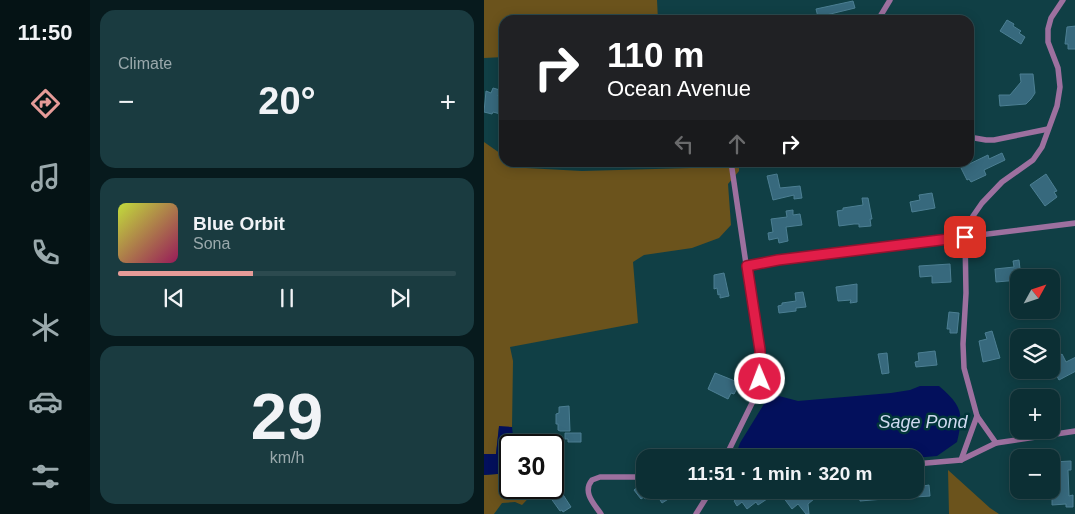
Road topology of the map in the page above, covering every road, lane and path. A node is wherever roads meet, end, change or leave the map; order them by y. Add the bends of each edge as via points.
1 (890, 0) edge
2 (1063, 0) edge
3 (881, 15) edge
4 (1048, 129) junction
5 (974, 138) edge
6 (732, 167) edge
7 (1075, 224) edge
8 (965, 237) junction
9 (747, 266) junction
10 (977, 416) junction
11 (1075, 431) edge
12 (996, 443) junction
13 (730, 449) edge
14 (961, 460) junction
15 (924, 463) edge
16 (636, 477) edge
17 (705, 499) edge
18 (601, 514) edge
19 (696, 514) edge

1 - 3 street
2 - 4 street via 1051,18 1047,34 1058,68 1060,87
4 - 5 street via 994,140
4 - 8 street via 1033,160 1002,182 982,202
6 - 9 street
7 - 8 street
8 - 9 street
8 - 10 street via 964,368
9 - 13 street via 760,350 760,379 754,400
10 - 12 street
10 - 14 street
11 - 12 street
12 - 14 street
14 - 15 street
16 - 18 street via 597,478 589,483 589,496
17 - 19 street

